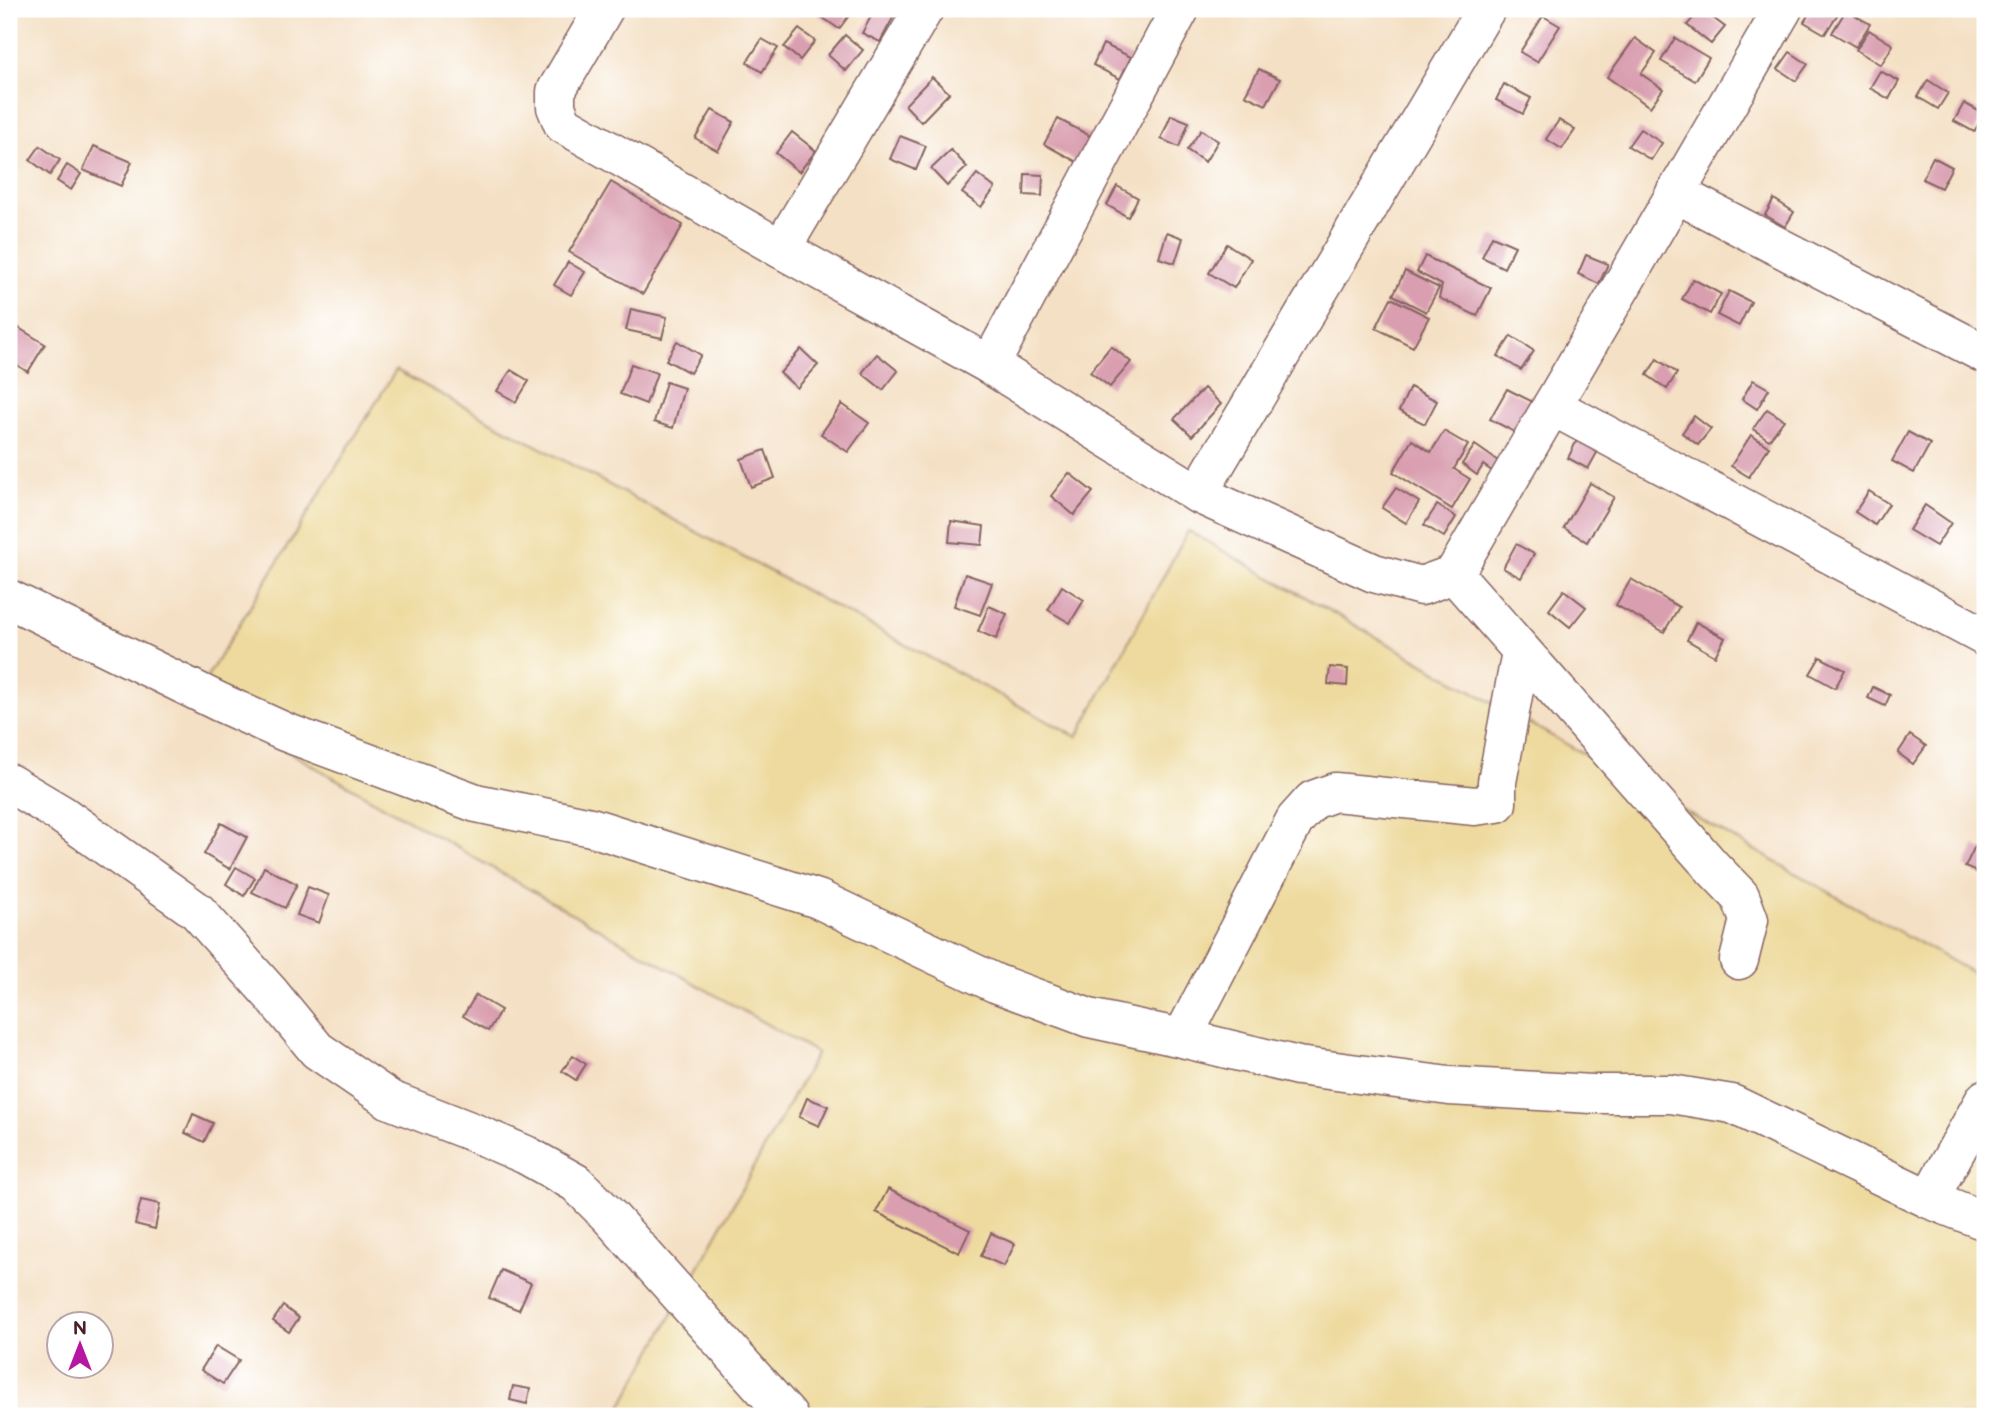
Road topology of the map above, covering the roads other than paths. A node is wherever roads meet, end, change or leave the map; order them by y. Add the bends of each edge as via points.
1 (604, 9) edge
2 (924, 9) edge
3 (1180, 9) edge
4 (1486, 9) edge
5 (1783, 9) edge
6 (1675, 193) junction
7 (780, 249) junction
8 (1985, 354) edge
9 (990, 365) junction
10 (1552, 406) junction
11 (1198, 494) junction
12 (1454, 574) junction
13 (10, 602) edge
14 (1985, 637) edge
15 (1521, 652) junction
16 (9, 783) edge
17 (1739, 960) dead end
18 (1182, 1038) junction
19 (1985, 1099) edge
20 (1929, 1199) junction
21 (1985, 1221) edge
22 (788, 1416) edge

1 - 7 street via 556,91 563,124
2 - 7 street
3 - 9 street
4 - 11 street
5 - 6 street
6 - 8 street
6 - 10 street
7 - 9 street
9 - 11 street
10 - 12 street
10 - 14 street
11 - 12 street via 1374,572 1421,586
12 - 15 street
13 - 18 street via 298,737 476,803 591,827 818,899 995,983 1089,1018
15 - 17 street via 1740,896 1749,920
15 - 18 street via 1497,803 1475,806 1335,792 1313,800 1295,820
16 - 22 street via 198,911 317,1050 390,1100 526,1155 576,1183
18 - 20 street via 1298,1066 1450,1087 1671,1094 1732,1104
19 - 20 street
20 - 21 street

